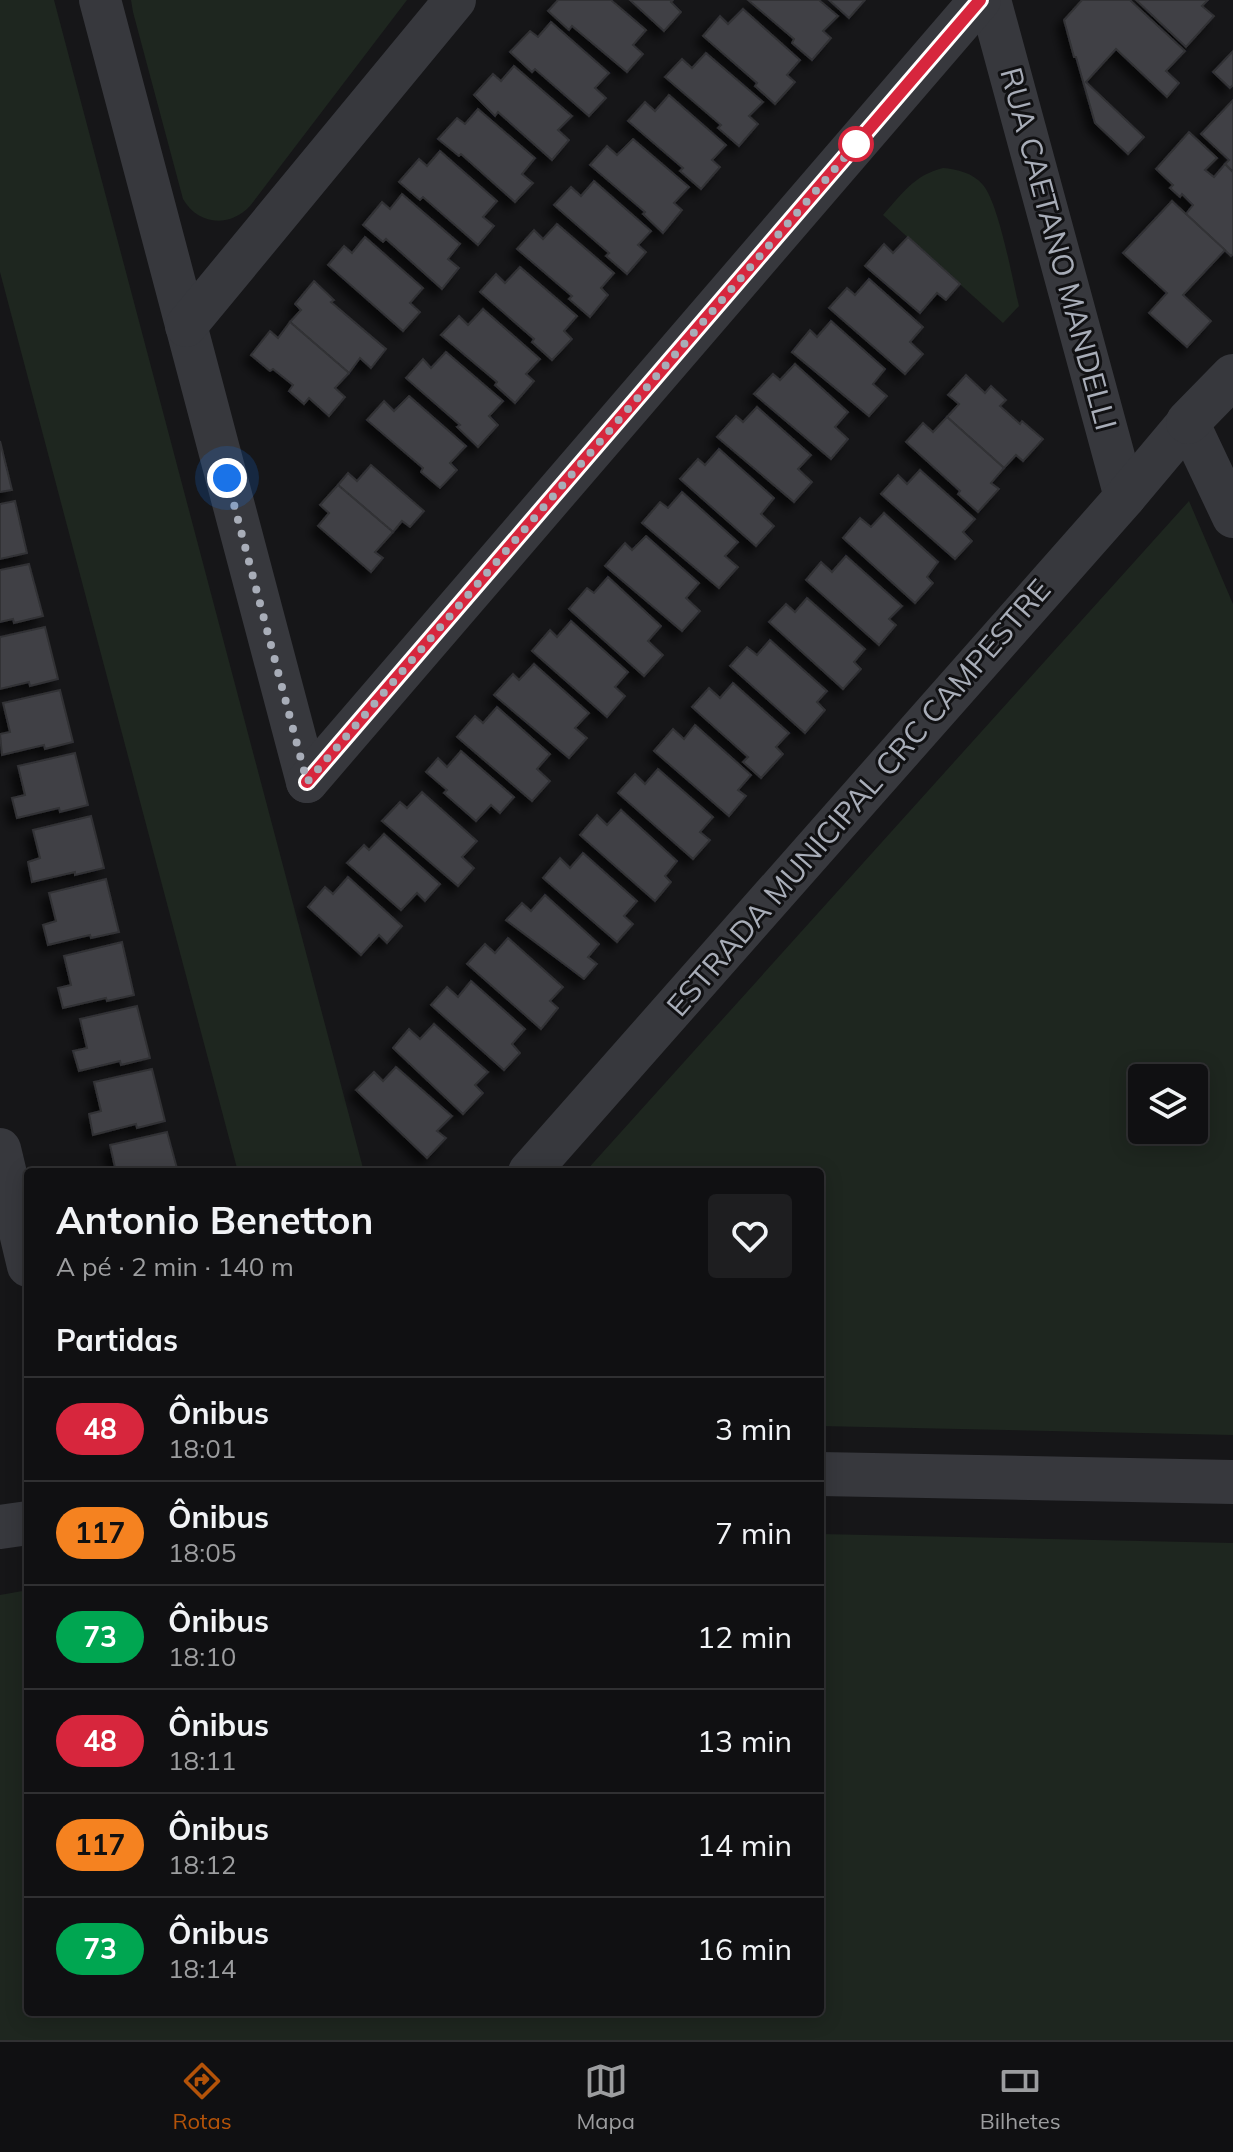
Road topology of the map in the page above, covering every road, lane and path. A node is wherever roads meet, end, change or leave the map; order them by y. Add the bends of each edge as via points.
1 (100, 0) edge
2 (455, 0) edge
3 (980, 0) edge
4 (990, 0) edge
5 (186, 326) junction
6 (1233, 376) edge
7 (1188, 422) junction
8 (1125, 497) junction
9 (1233, 517) edge
10 (0, 1149) edge
11 (533, 1168) edge
12 (24, 1249) edge
13 (824, 1474) edge
14 (1233, 1482) edge
15 (24, 1524) edge
16 (0, 1527) edge

1 - 5 street
2 - 5 street
3 - 5 street via 307,782
4 - 8 street, RUA CAETANO MANDELLI
6 - 7 street
7 - 8 street, ESTRADA MUNICIPAL CRC CAMPESTRE
7 - 9 street
8 - 11 street, ESTRADA MUNICIPAL CRC CAMPESTRE
10 - 12 street
13 - 14 street
15 - 16 street

